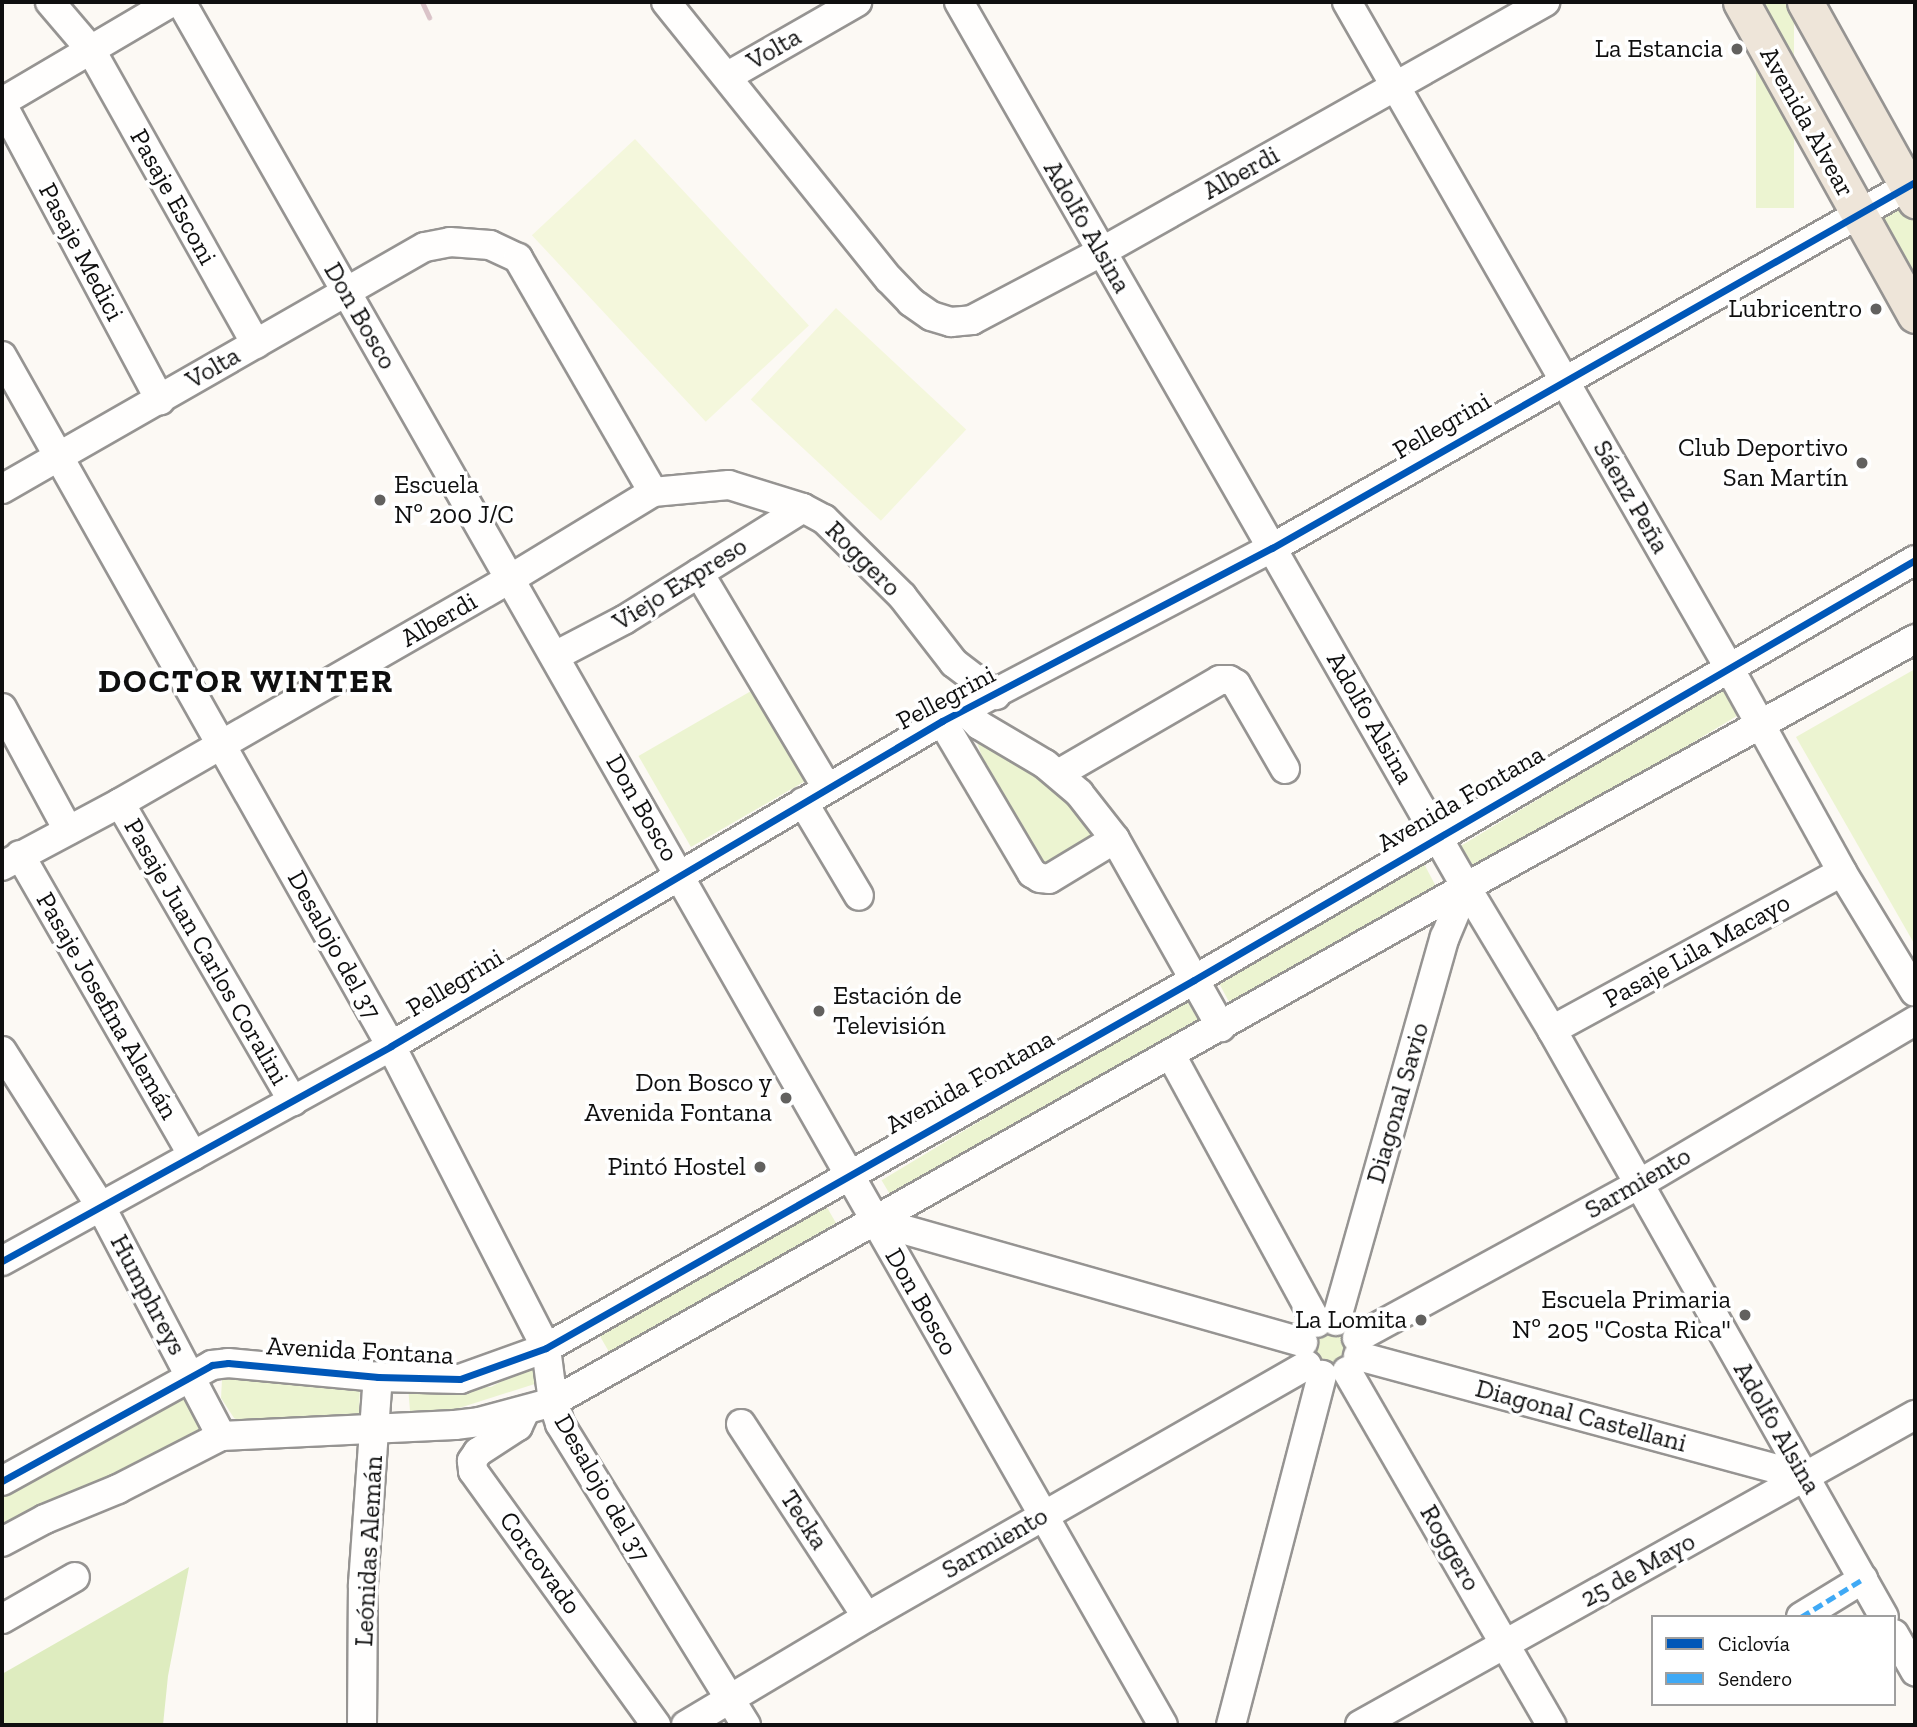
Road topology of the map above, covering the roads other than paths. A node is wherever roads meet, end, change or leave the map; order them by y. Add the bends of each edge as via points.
1 (50, 2) edge
2 (172, 2) edge
3 (181, 2) edge
4 (666, 2) edge
5 (857, 2) edge
6 (959, 2) edge
7 (1347, 2) edge
8 (1545, 2) edge
9 (1741, 2) edge
10 (1805, 2) edge
11 (91, 50) junction
12 (728, 75) junction
13 (1395, 87) junction
14 (2, 103) edge
15 (1913, 189) edge
16 (1858, 214) junction
17 (1101, 252) junction
18 (346, 291) junction
19 (1915, 315) edge
20 (256, 344) junction
21 (2, 356) edge
22 (1563, 381) junction
23 (160, 400) junction
24 (59, 458) junction
25 (2, 489) edge
26 (653, 492) junction
27 (803, 508) junction
28 (1272, 548) junction
29 (1915, 559) edge
30 (699, 573) junction
31 (510, 579) junction
32 (1915, 639) edge
33 (555, 656) junction
34 (1728, 666) junction
35 (996, 695) junction
36 (2, 708) edge
37 (953, 716) junction
38 (1760, 724) junction
39 (222, 744) junction
40 (1285, 769) dead end
41 (1058, 774) junction
42 (815, 795) junction
43 (120, 803) junction
44 (68, 830) junction
45 (1438, 836) junction
46 (1115, 839) junction
47 (11, 860) edge
48 (1842, 872) junction
49 (679, 874) junction
50 (1466, 887) junction
51 (859, 896) dead end
52 (1194, 980) junction
53 (1915, 992) edge
54 (1915, 1021) edge
55 (1221, 1027) junction
56 (1552, 1030) junction
57 (391, 1046) junction
58 (2, 1051) edge
59 (1171, 1055) junction
60 (292, 1101) junction
61 (193, 1156) junction
62 (850, 1174) junction
63 (1639, 1184) junction
64 (101, 1207) junction
65 (874, 1221) junction
66 (2, 1261) edge
67 (546, 1348) junction
68 (1331, 1349) junction
69 (191, 1377) junction
70 (378, 1377) junction
71 (553, 1402) junction
72 (525, 1411) junction
73 (1915, 1415) edge
74 (741, 1424) dead end
75 (375, 1430) junction
76 (221, 1436) junction
77 (1804, 1477) junction
78 (2, 1481) edge
79 (1044, 1516) junction
80 (2, 1542) edge
81 (75, 1577) dead end
82 (1863, 1579) junction
83 (1804, 1615) edge
84 (1883, 1615) edge
85 (867, 1617) junction
86 (2, 1619) edge
87 (1896, 1638) edge
88 (1506, 1644) junction
89 (1915, 1671) edge
90 (729, 1700) junction
91 (362, 1725) edge
92 (656, 1725) edge
93 (686, 1725) edge
94 (746, 1725) edge
95 (1163, 1725) edge
96 (1231, 1725) edge
97 (1360, 1725) edge
98 (1551, 1725) edge

1 - 11 street, Pasaje Esconi
2 - 11 street
3 - 18 street, Don Bosco
4 - 12 street
5 - 12 street, Volta
6 - 17 street, Adolfo Alsina
7 - 13 street, Sáenz Peña
8 - 13 street, Alberdi
9 - 16 main road, Avenida Alvear
10 - 15 main road
11 - 14 street
11 - 20 street, Pasaje Esconi
12 - 17 street, Alberdi via 889,279 931,317 951,322 972,320
13 - 17 street, Alberdi
13 - 22 street, Sáenz Peña
14 - 23 street, Pasaje Medici
15 - 16 street, Pellegrini
16 - 19 main road, Avenida Alvear
16 - 22 street, Pellegrini
17 - 28 street, Adolfo Alsina
18 - 20 street, Volta
18 - 26 street, Volta via 425,247 450,242 490,245 517,258
18 - 31 street, Don Bosco
20 - 23 street, Volta
21 - 24 street, Desalojo del 37
22 - 28 street, Pellegrini
22 - 34 street, Sáenz Peña
23 - 24 street, Volta
24 - 25 street, Volta
24 - 39 street, Desalojo del 37
26 - 27 street, Roggero via 729,485
26 - 31 street, Alberdi
27 - 30 street, Viejo Expreso
27 - 35 street, Roggero via 846,537 902,596 954,663
28 - 35 street, Pellegrini
28 - 45 street, Adolfo Alsina
29 - 34 street, Avenida Fontana
30 - 33 street, Viejo Expreso
30 - 42 street
31 - 33 street, Don Bosco
31 - 39 street, Alberdi
32 - 38 street
33 - 49 street, Don Bosco
34 - 38 street, Sáenz Peña
34 - 45 street, Avenida Fontana
35 - 37 street, Pellegrini
36 - 44 street
37 - 41 street via 979,725
37 - 42 street, Pellegrini
37 - 46 street via 1032,873 1049,879
38 - 48 street, Sáenz Peña
38 - 50 street
39 - 43 street, Alberdi
39 - 57 street, Desalojo del 37
40 - 41 street via 1236,684 1220,680
41 - 46 street
42 - 49 street, Pellegrini
42 - 51 street
43 - 44 street, Alberdi
43 - 60 street, Pasaje Juan Carlos Coralini
44 - 47 street, Alberdi
45 - 50 street, Adolfo Alsina
45 - 52 street, Avenida Fontana
46 - 52 street
47 - 61 street, Pasaje Josefina Alemán
48 - 53 street, Sáenz Peña
48 - 56 street, Pasaje Lila Macayo
49 - 57 street, Pellegrini
49 - 62 street, Don Bosco
50 - 55 street
50 - 56 street, Adolfo Alsina
50 - 68 street, Diagonal Savio via 1445,937
52 - 55 street
52 - 62 street, Avenida Fontana
54 - 63 street, Sarmiento
55 - 59 street
56 - 63 street, Adolfo Alsina
57 - 60 street, Pellegrini
57 - 67 street, Desalojo del 37
58 - 64 street, Humphreys
59 - 65 street
59 - 68 street, Roggero
60 - 61 street, Pellegrini
61 - 64 street, Pellegrini
62 - 65 street, Don Bosco
62 - 67 street, Avenida Fontana
63 - 68 street, Sarmiento
63 - 77 street, Adolfo Alsina
64 - 66 street, Pellegrini
64 - 69 street, Humphreys
65 - 68 street, Diagonal Castellani
65 - 71 street
65 - 79 street, Don Bosco
67 - 70 street, Avenida Fontana via 460,1379
67 - 71 street, Desalojo del 37
68 - 77 street, Diagonal Castellani
68 - 79 street, Sarmiento
68 - 88 street, Roggero
68 - 96 street, Diagonal Savio
69 - 70 street, Avenida Fontana via 212,1365 228,1363
69 - 76 street, Humphreys
69 - 78 street, Avenida Fontana
70 - 75 street, Leónidas Alemán
71 - 72 street
71 - 90 street, Desalojo del 37 via 559,1424
72 - 75 street via 479,1422
72 - 92 street, Corcovado via 519,1426 478,1452 472,1461 474,1471
73 - 77 street, 25 de Mayo
74 - 85 street, Tecka
75 - 76 street
75 - 91 street, Leónidas Alemán via 363,1571
76 - 80 street
77 - 82 street, Adolfo Alsina
77 - 88 street, 25 de Mayo
79 - 85 street, Sarmiento
79 - 95 street, Don Bosco
81 - 86 street
82 - 83 street
82 - 84 street, Adolfo Alsina
85 - 90 street, Sarmiento
87 - 89 street
88 - 97 street, 25 de Mayo
88 - 98 street, Roggero
90 - 93 street, Sarmiento
90 - 94 street, Desalojo del 37

